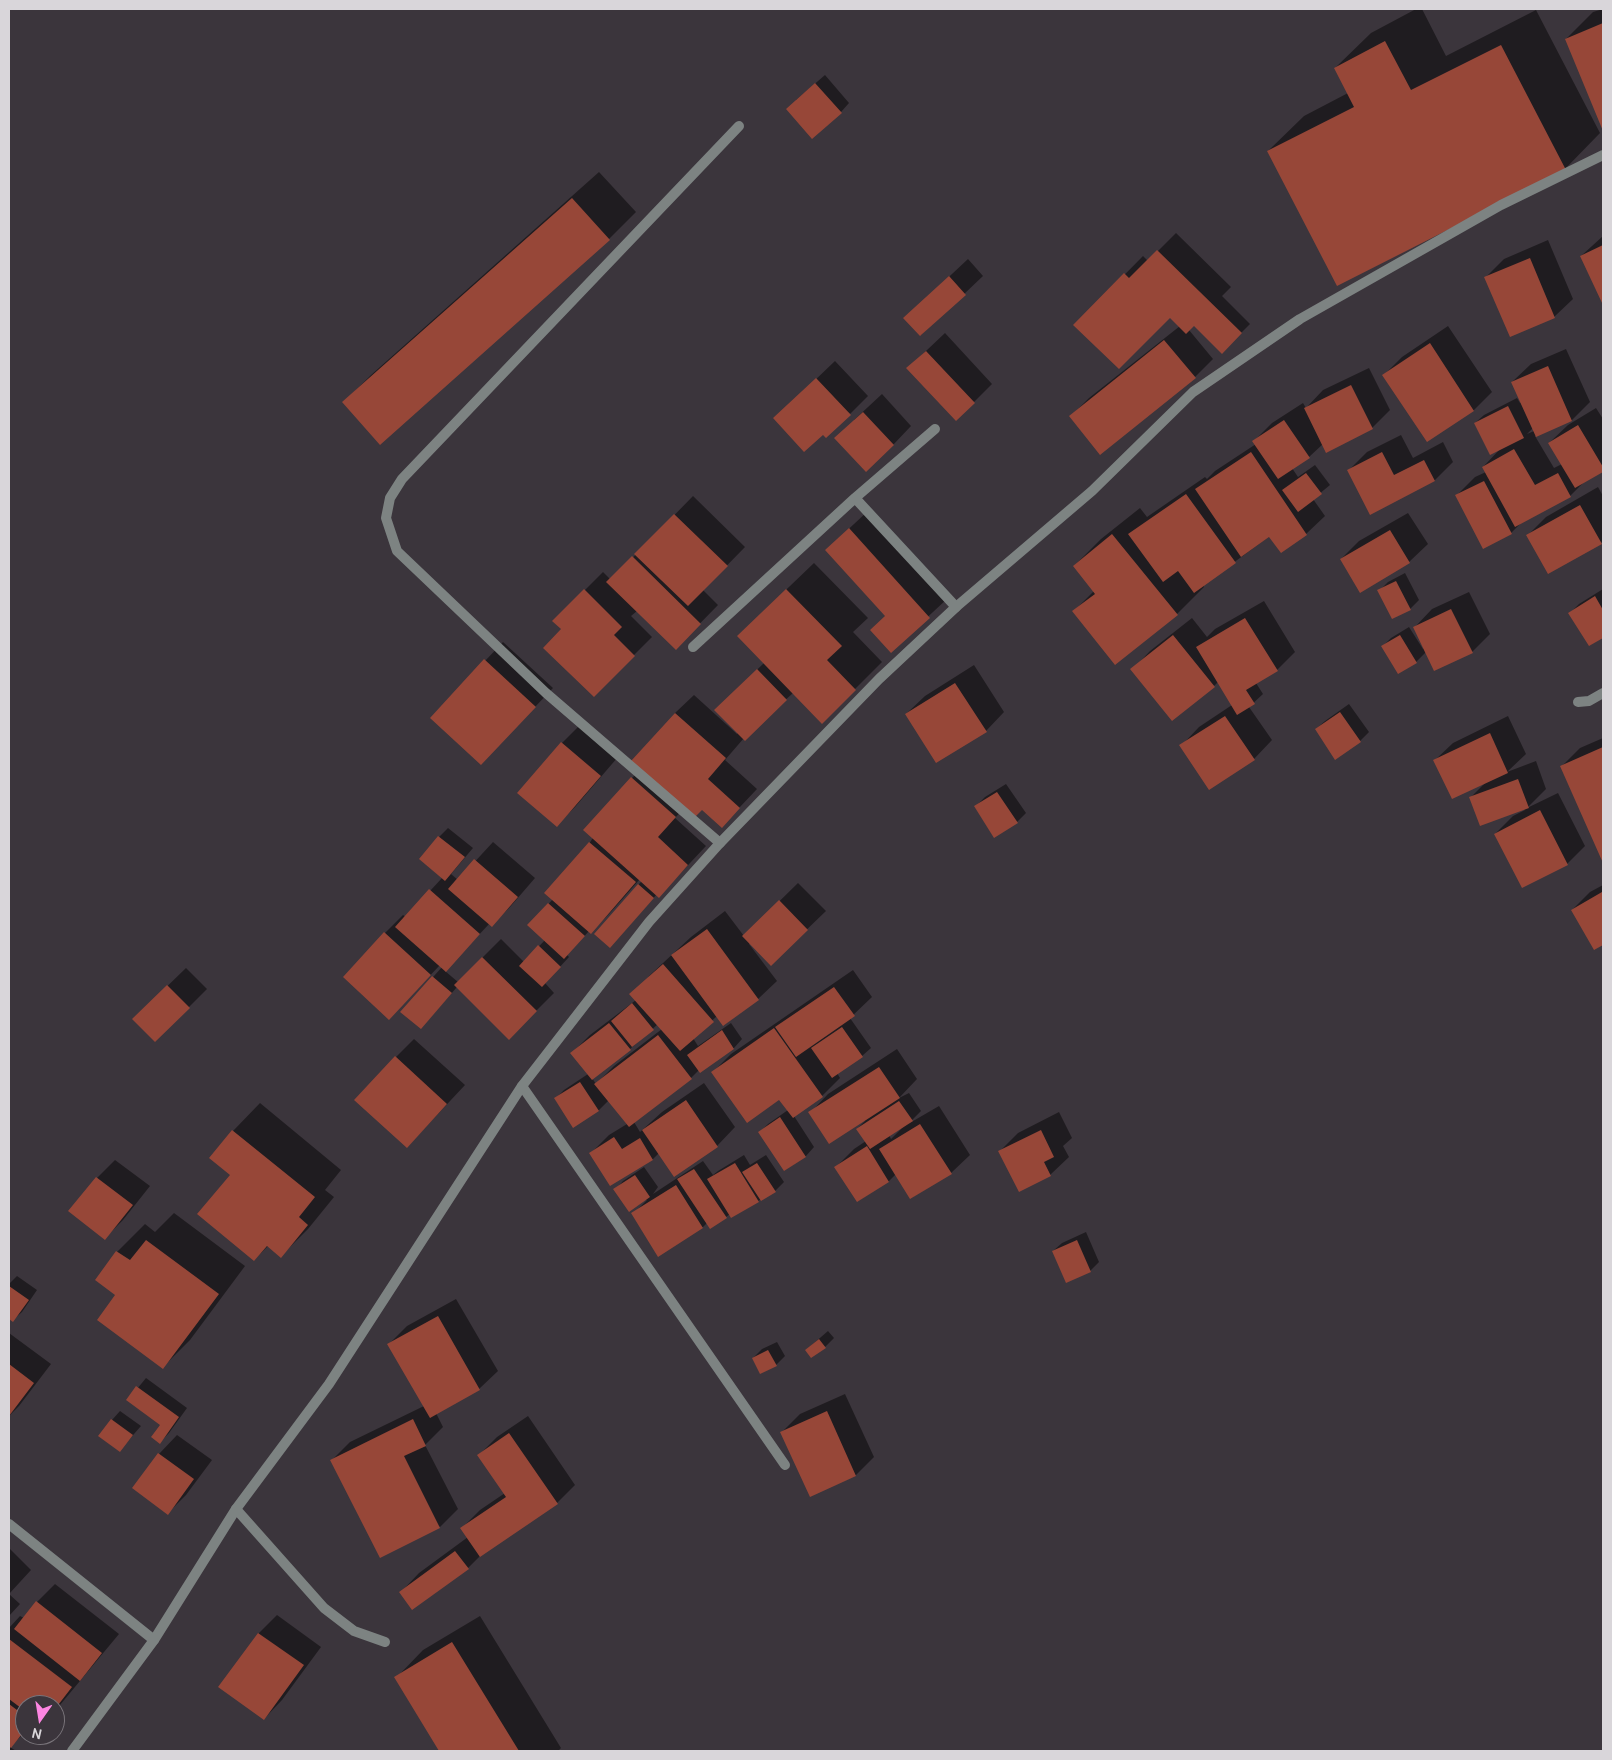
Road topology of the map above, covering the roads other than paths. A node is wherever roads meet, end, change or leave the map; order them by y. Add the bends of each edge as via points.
1 (739, 126) dead end
2 (1603, 155) edge
3 (935, 429) dead end
4 (855, 498) junction
5 (956, 607) junction
6 (693, 646) dead end
7 (1603, 693) edge
8 (1578, 702) dead end
9 (720, 843) junction
10 (522, 1086) junction
11 (785, 1465) dead end
12 (236, 1509) junction
13 (9, 1524) edge
14 (154, 1640) junction
15 (385, 1642) dead end
16 (72, 1751) edge

1 - 9 street via 402,479 390,498 386,518 397,551 410,564 546,693
2 - 5 street via 1502,205 1300,319 1193,392 1092,490
3 - 4 street
4 - 5 street
4 - 6 street
5 - 9 street via 879,679
7 - 8 street via 1589,701
9 - 10 street via 649,922
10 - 11 street
10 - 12 street via 329,1384
12 - 14 street
12 - 15 street via 324,1608 354,1631
13 - 14 street
14 - 16 street

